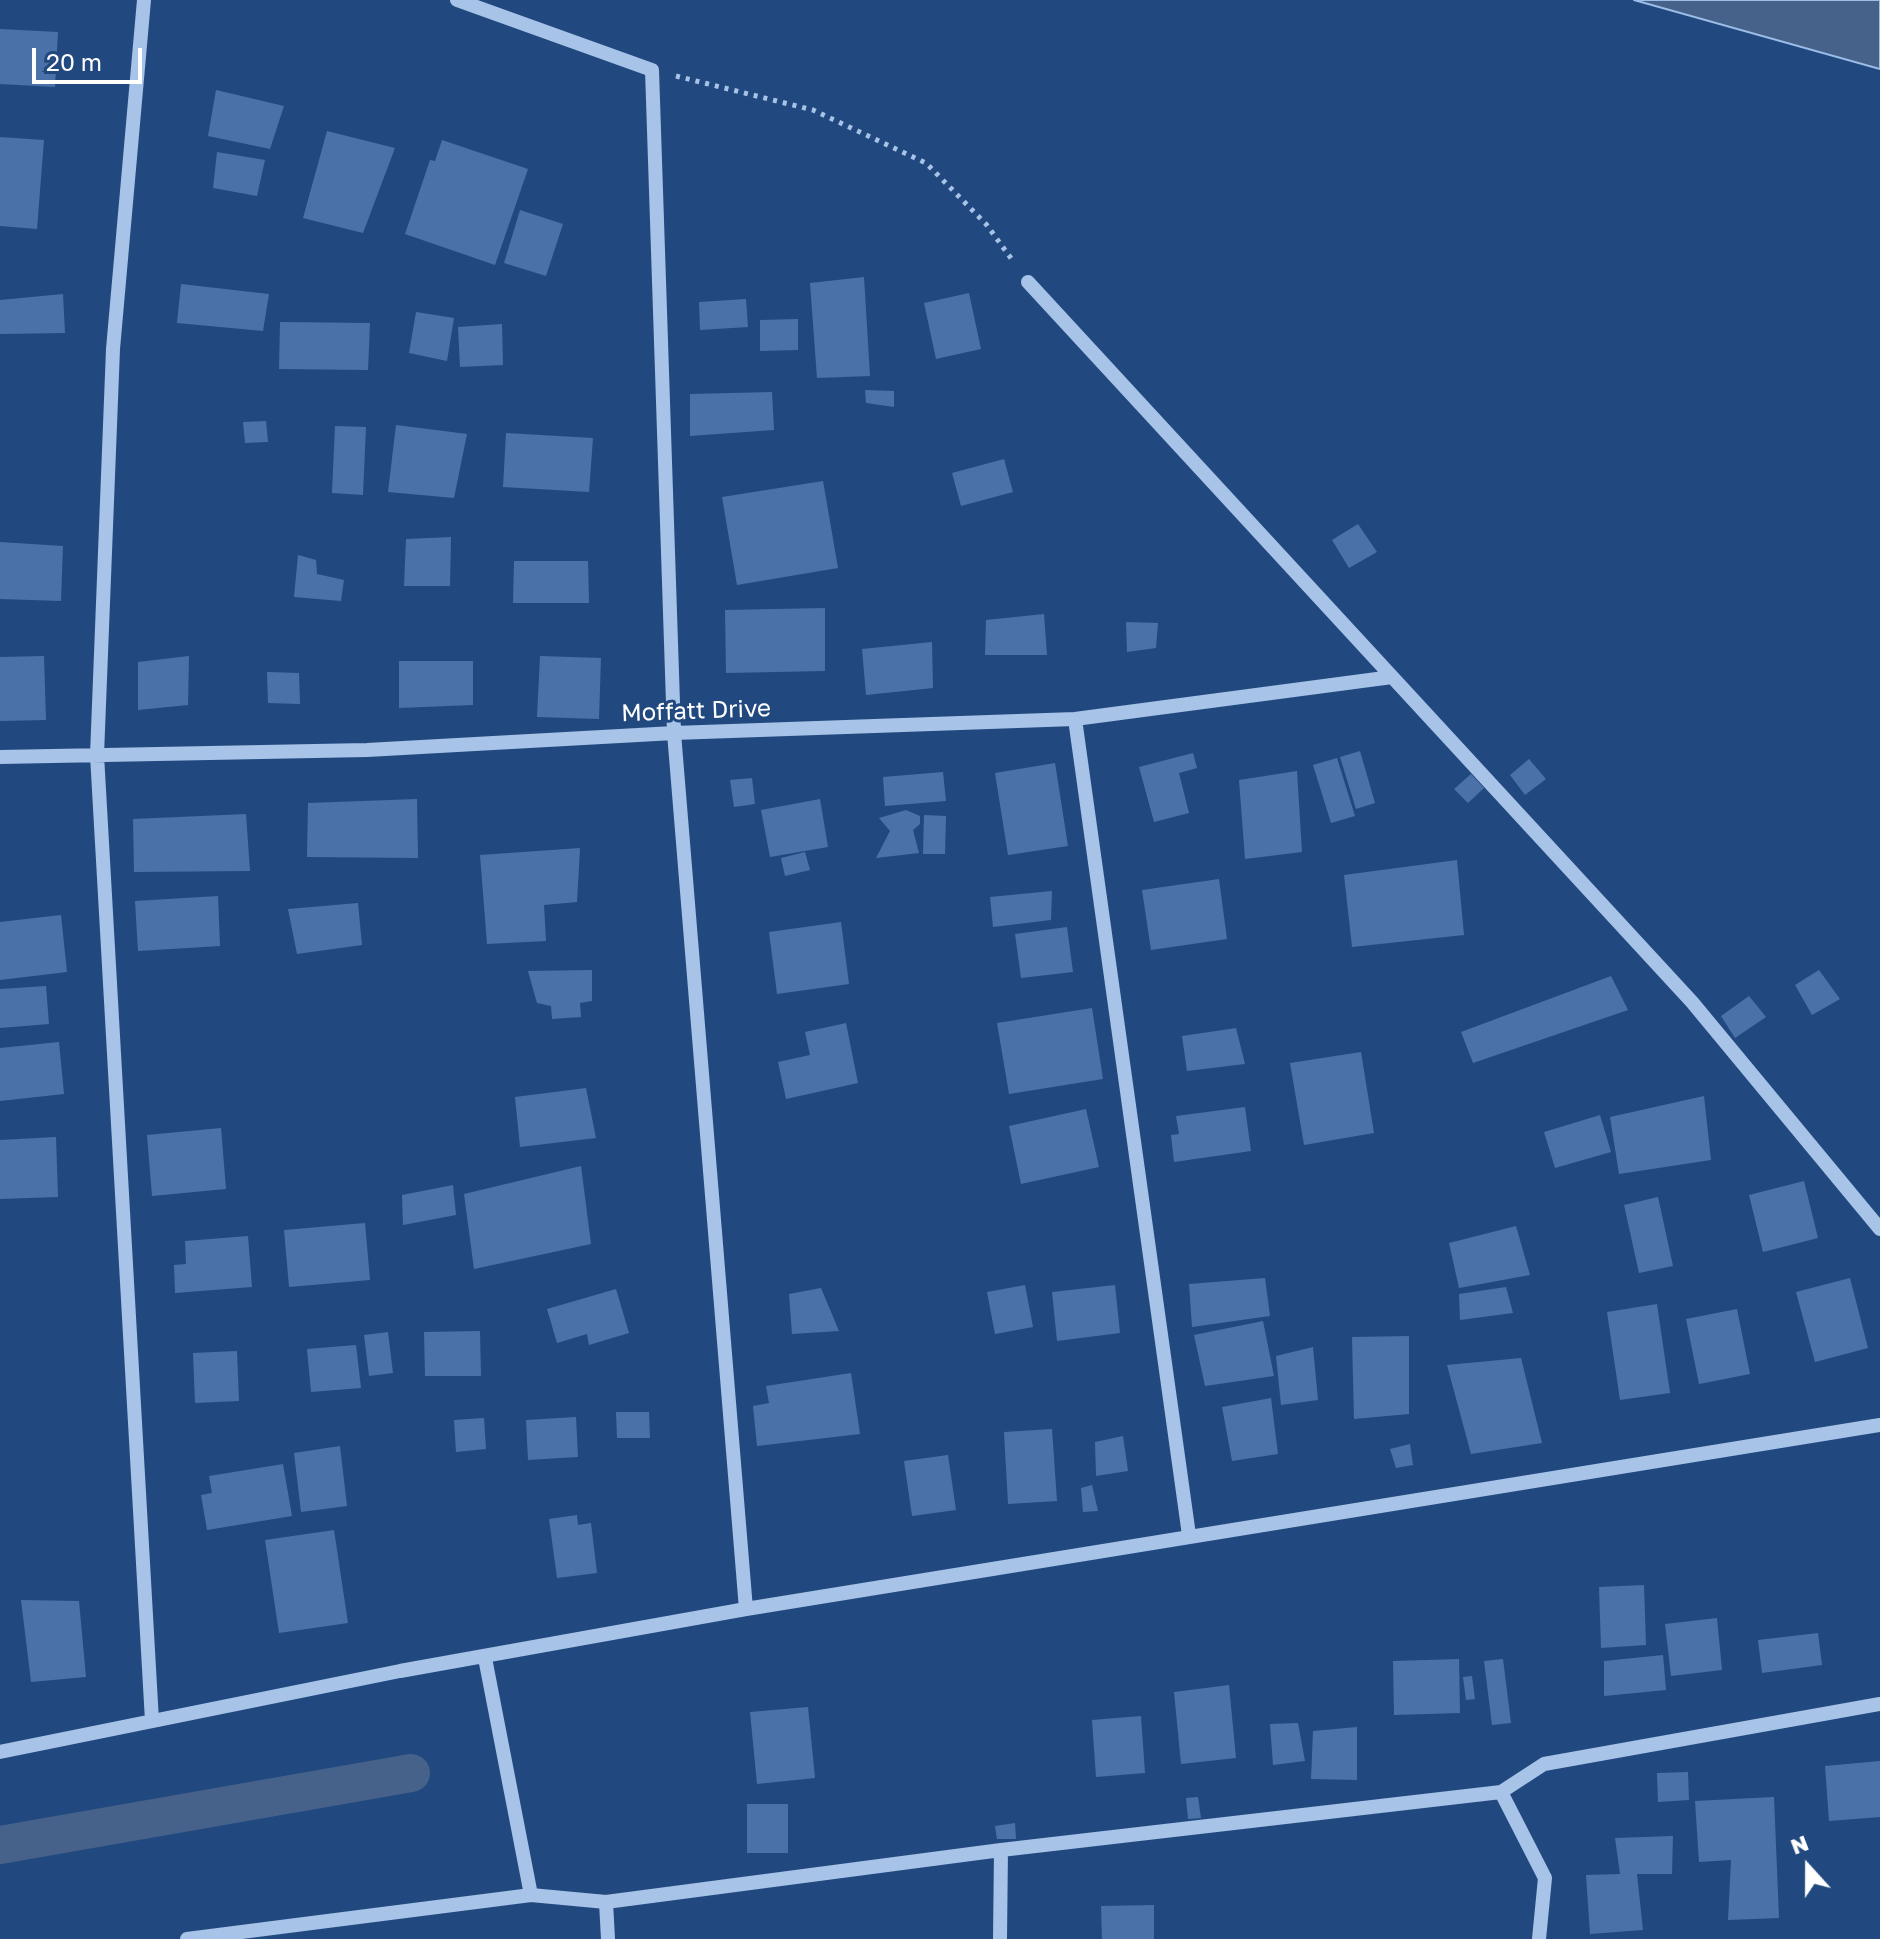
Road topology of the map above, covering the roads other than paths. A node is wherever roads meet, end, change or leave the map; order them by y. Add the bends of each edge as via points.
1 (144, 0) edge
2 (457, 0) edge
3 (1028, 282) road end
4 (1392, 677) junction
5 (1075, 719) junction
6 (674, 733) junction
7 (97, 755) junction
8 (0, 757) edge
9 (1880, 1229) edge
10 (1880, 1425) edge
11 (1189, 1535) junction
12 (746, 1609) junction
13 (485, 1658) junction
14 (1880, 1704) edge
15 (152, 1721) junction
16 (0, 1752) edge
17 (1501, 1792) junction
18 (1001, 1850) junction
19 (531, 1895) junction
20 (606, 1902) junction
21 (187, 1939) edge
22 (608, 1939) edge
23 (1000, 1939) edge
24 (1539, 1939) edge

1 - 7 street via 113,349
2 - 6 street via 652,70
3 - 4 street
4 - 5 street, Moffatt Drive
4 - 9 street via 1692,1002
5 - 6 street, Moffatt Drive
5 - 11 street
6 - 7 street, Moffatt Drive via 367,750
6 - 12 street
7 - 8 street, Moffatt Drive
7 - 15 street
10 - 11 street
11 - 12 street
12 - 13 street
13 - 15 street
13 - 19 street
14 - 17 street via 1544,1764
15 - 16 street
17 - 18 street
17 - 24 street via 1545,1878
18 - 20 street
18 - 23 street
19 - 20 street
19 - 21 street
20 - 22 street

